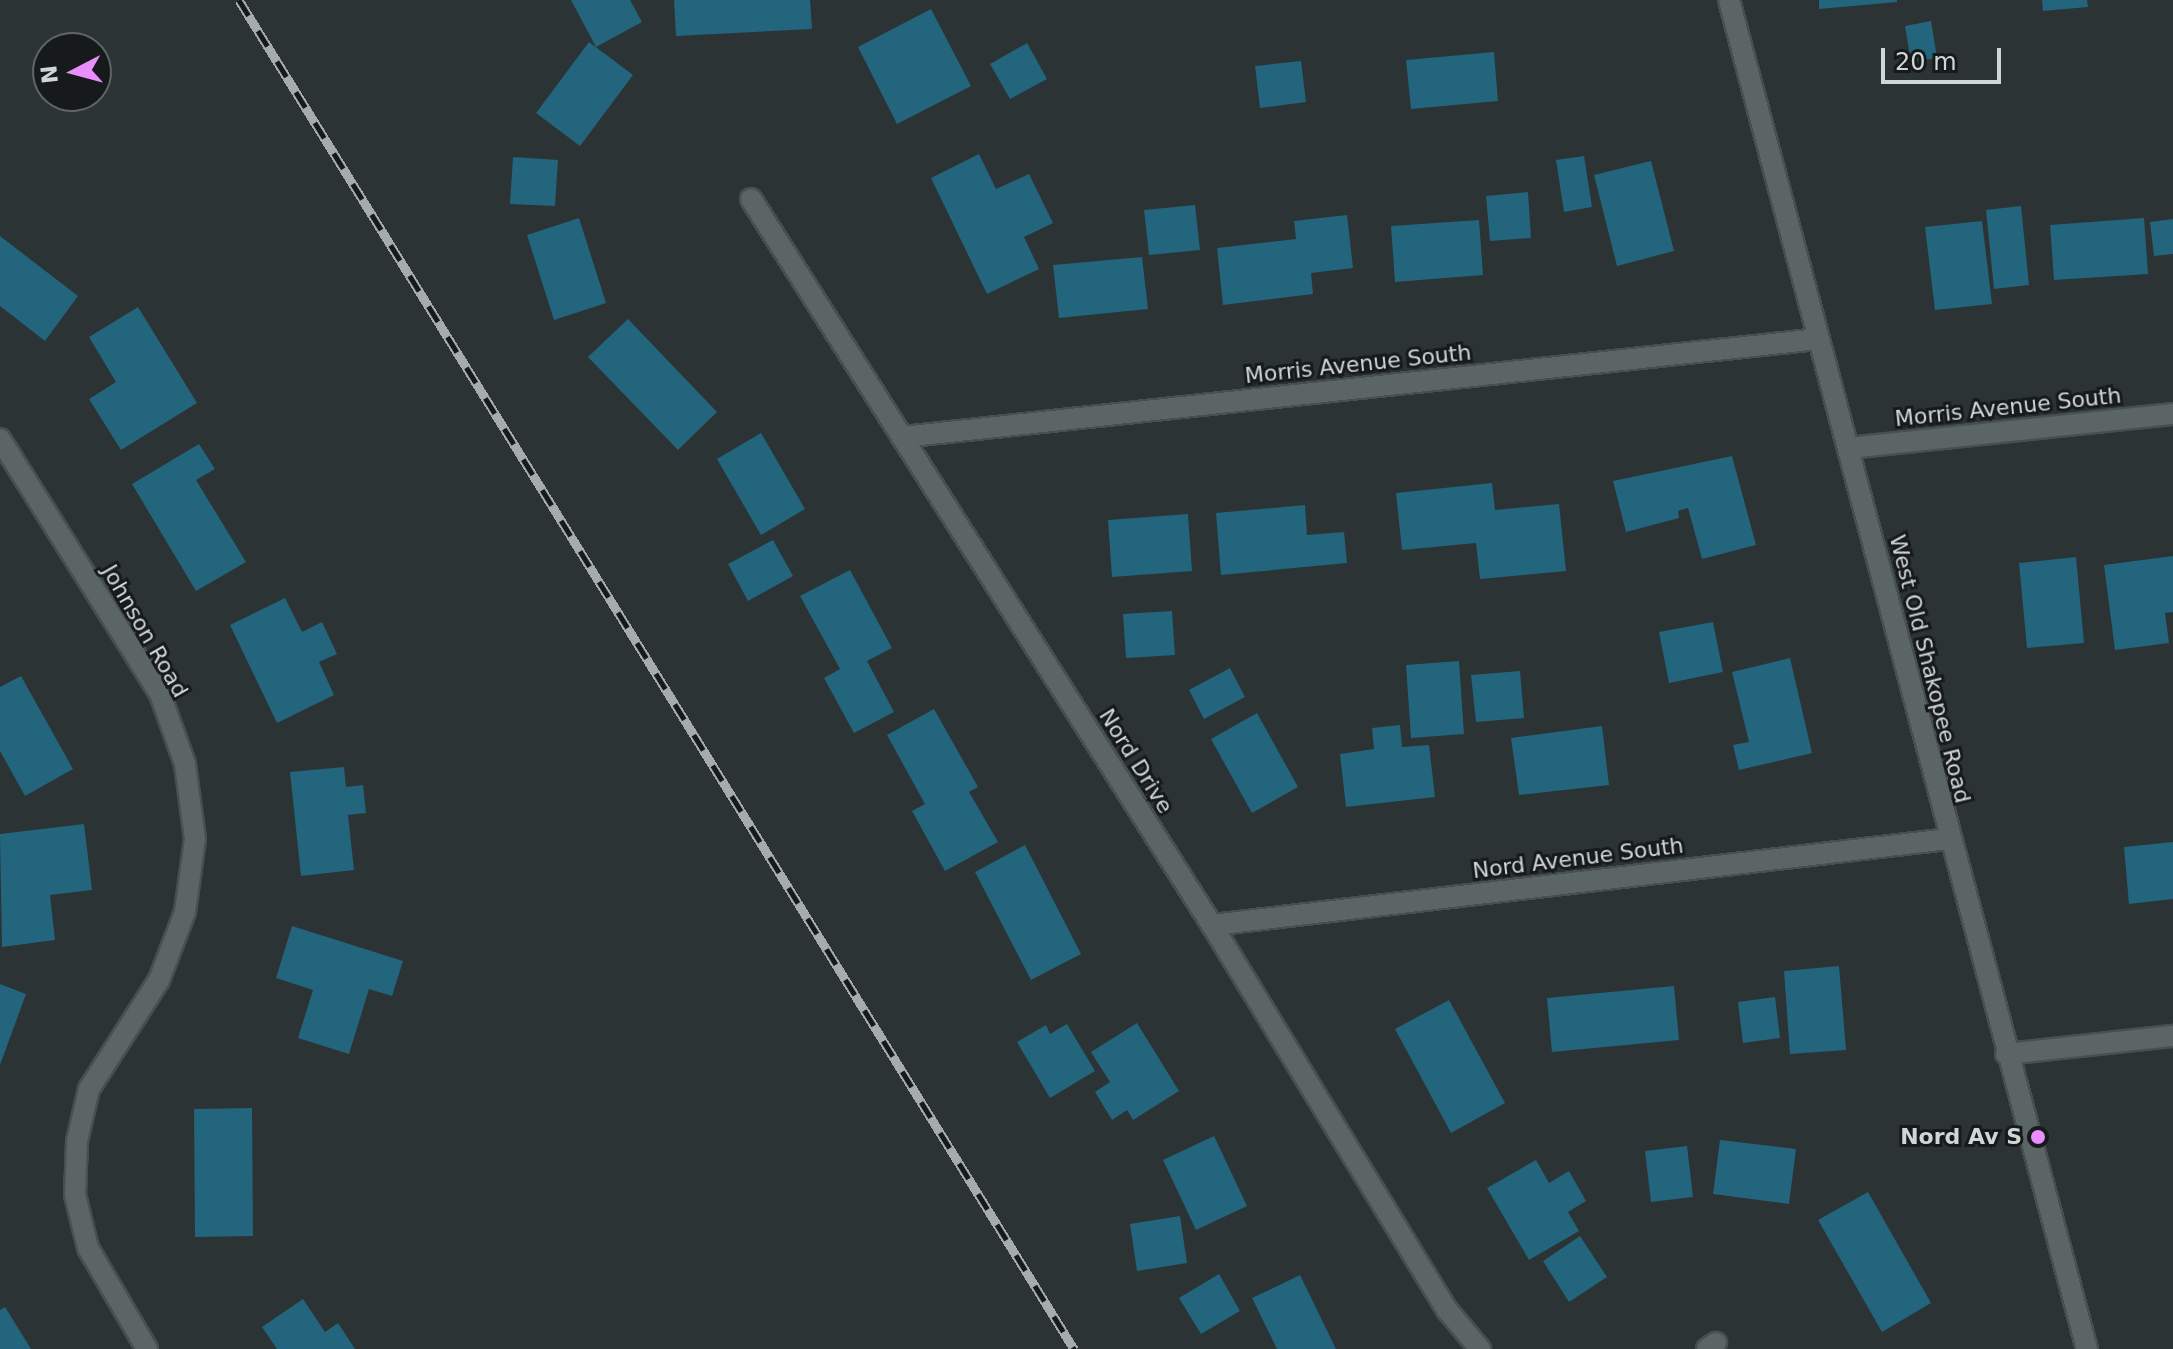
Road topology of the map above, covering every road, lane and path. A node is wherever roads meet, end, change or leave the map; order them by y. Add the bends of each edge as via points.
1 (1729, 0) edge
2 (751, 199) dead end
3 (1819, 339) junction
4 (2173, 414) edge
5 (902, 437) junction
6 (0, 439) edge
7 (1849, 448) junction
8 (1948, 839) junction
9 (1212, 925) junction
10 (2173, 1036) edge
11 (2006, 1054) junction
12 (147, 1349) edge
13 (1480, 1349) edge
14 (2087, 1349) edge

1 - 3 street, West Old Shakopee Road
2 - 5 street, Nord Drive
3 - 5 street, Morris Avenue South
3 - 7 street, West Old Shakopee Road
4 - 7 street, Morris Avenue South
5 - 9 street, Nord Drive
6 - 12 street, Johnson Road via 160,694 185,764 195,839 185,912 159,980 89,1089 77,1141 75,1195 88,1248
7 - 8 street, West Old Shakopee Road
8 - 9 street, Nord Avenue South
8 - 11 street, West Old Shakopee Road
9 - 13 street, Nord Drive via 1448,1311
10 - 11 street
11 - 14 street, West Old Shakopee Road

